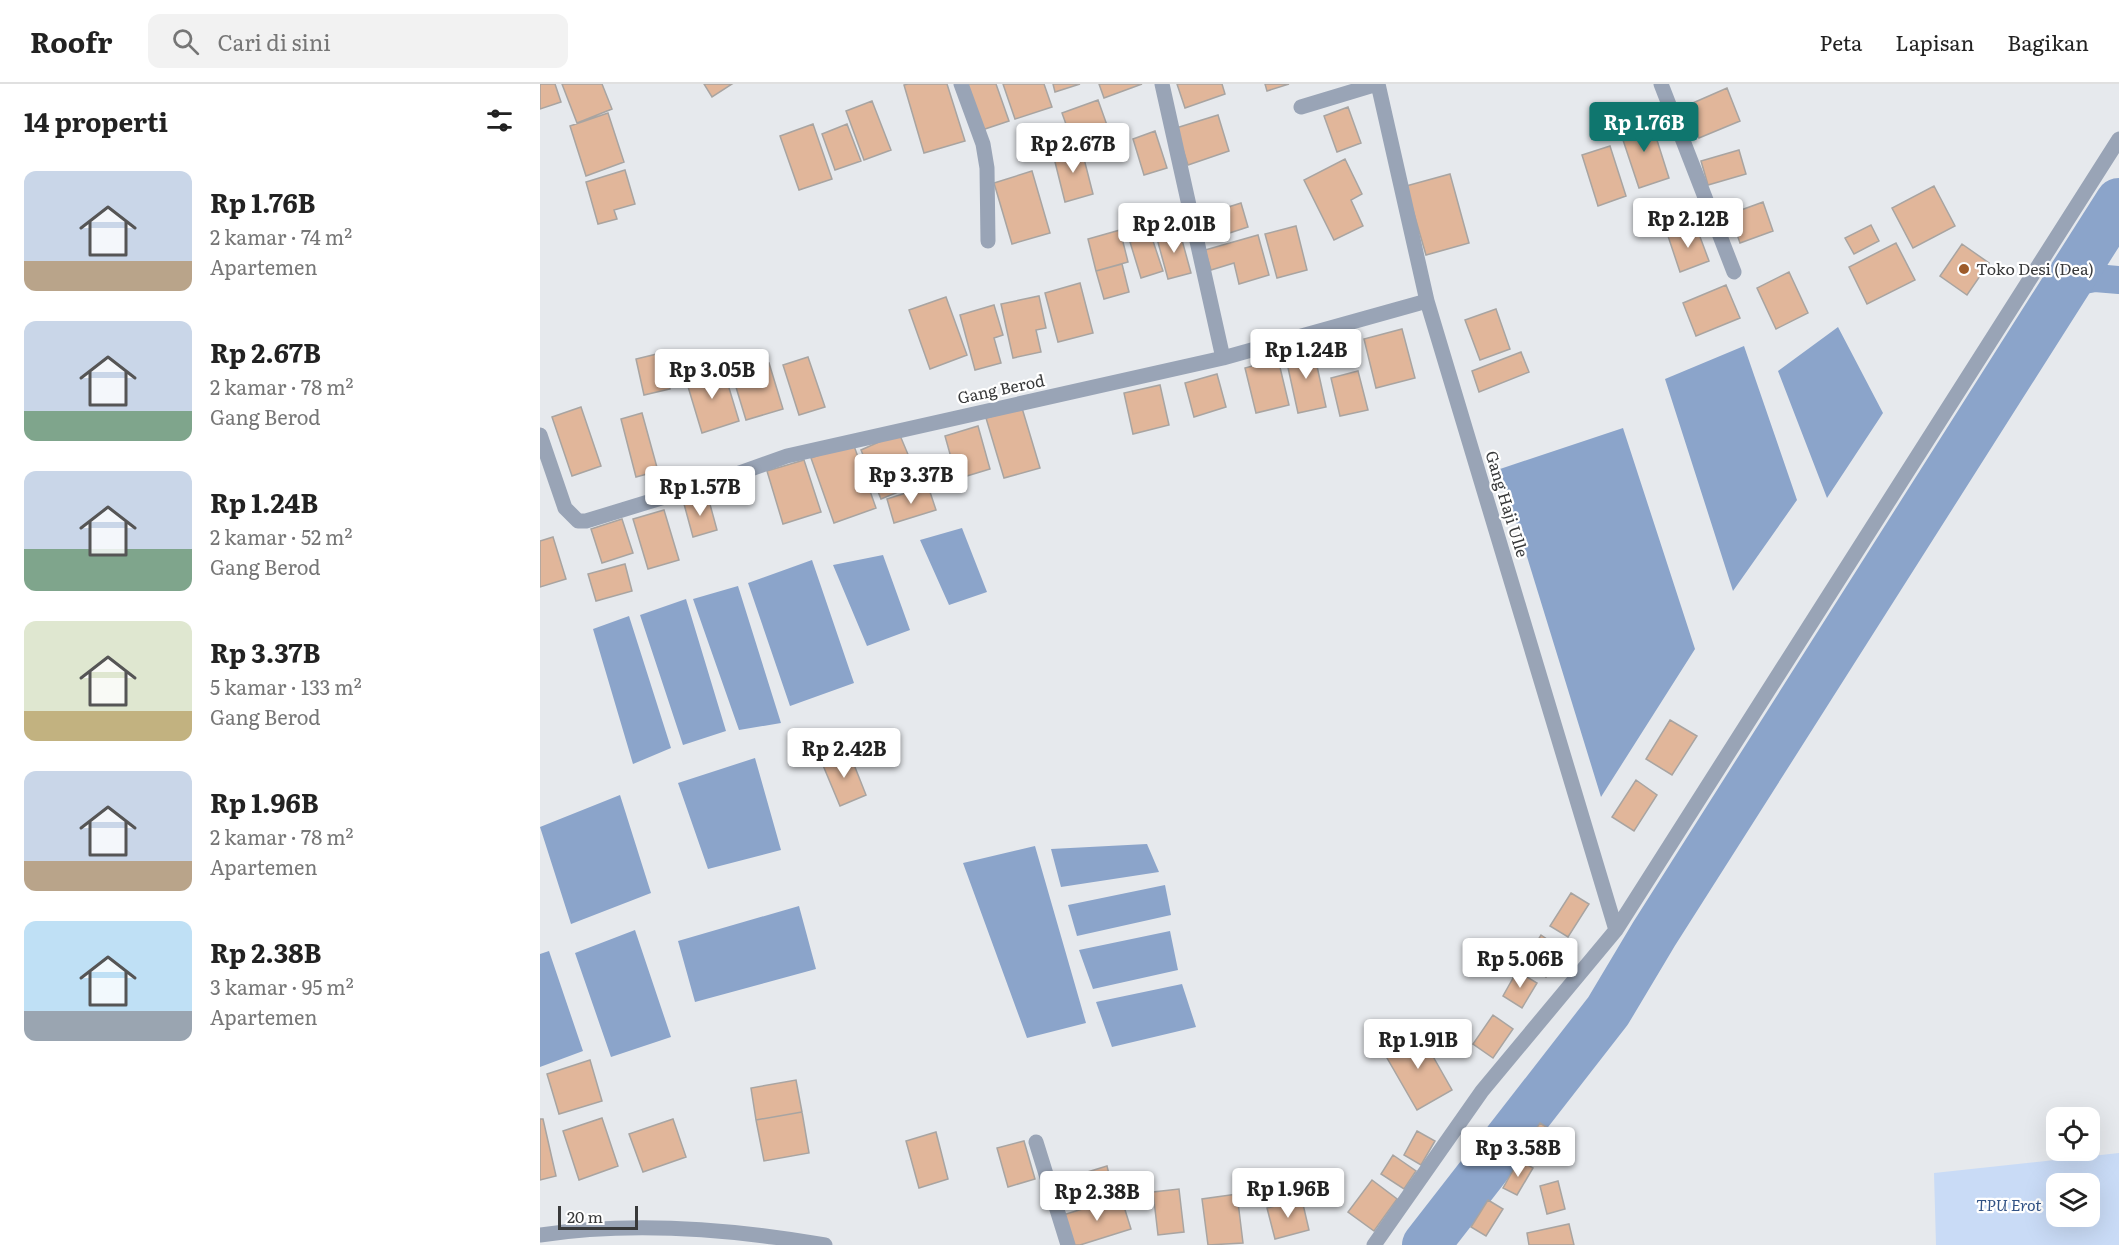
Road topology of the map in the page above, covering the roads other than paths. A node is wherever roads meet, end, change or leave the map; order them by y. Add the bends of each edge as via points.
1 (961, 84) edge
2 (1162, 84) edge
3 (1377, 84) edge
4 (1661, 84) edge
5 (1301, 107) dead end
6 (2119, 139) edge
7 (988, 241) dead end
8 (1734, 272) dead end
9 (1427, 301) junction
10 (1223, 358) junction
11 (541, 439) edge
12 (1616, 930) junction
13 (1036, 1142) dead end
14 (540, 1235) edge
15 (825, 1245) edge
16 (1068, 1245) edge
17 (1374, 1245) edge

1 - 7 street via 987,168
2 - 10 street
3 - 5 street
3 - 9 street, Gang Haji Ulle
4 - 8 street
6 - 12 street
9 - 10 street, Gang Berod
9 - 12 street, Gang Haji Ulle
10 - 11 street, Gang Berod via 788,456 586,521 578,520 565,508
12 - 17 street via 1482,1091
13 - 16 street
14 - 15 street via 653,1227 779,1237

